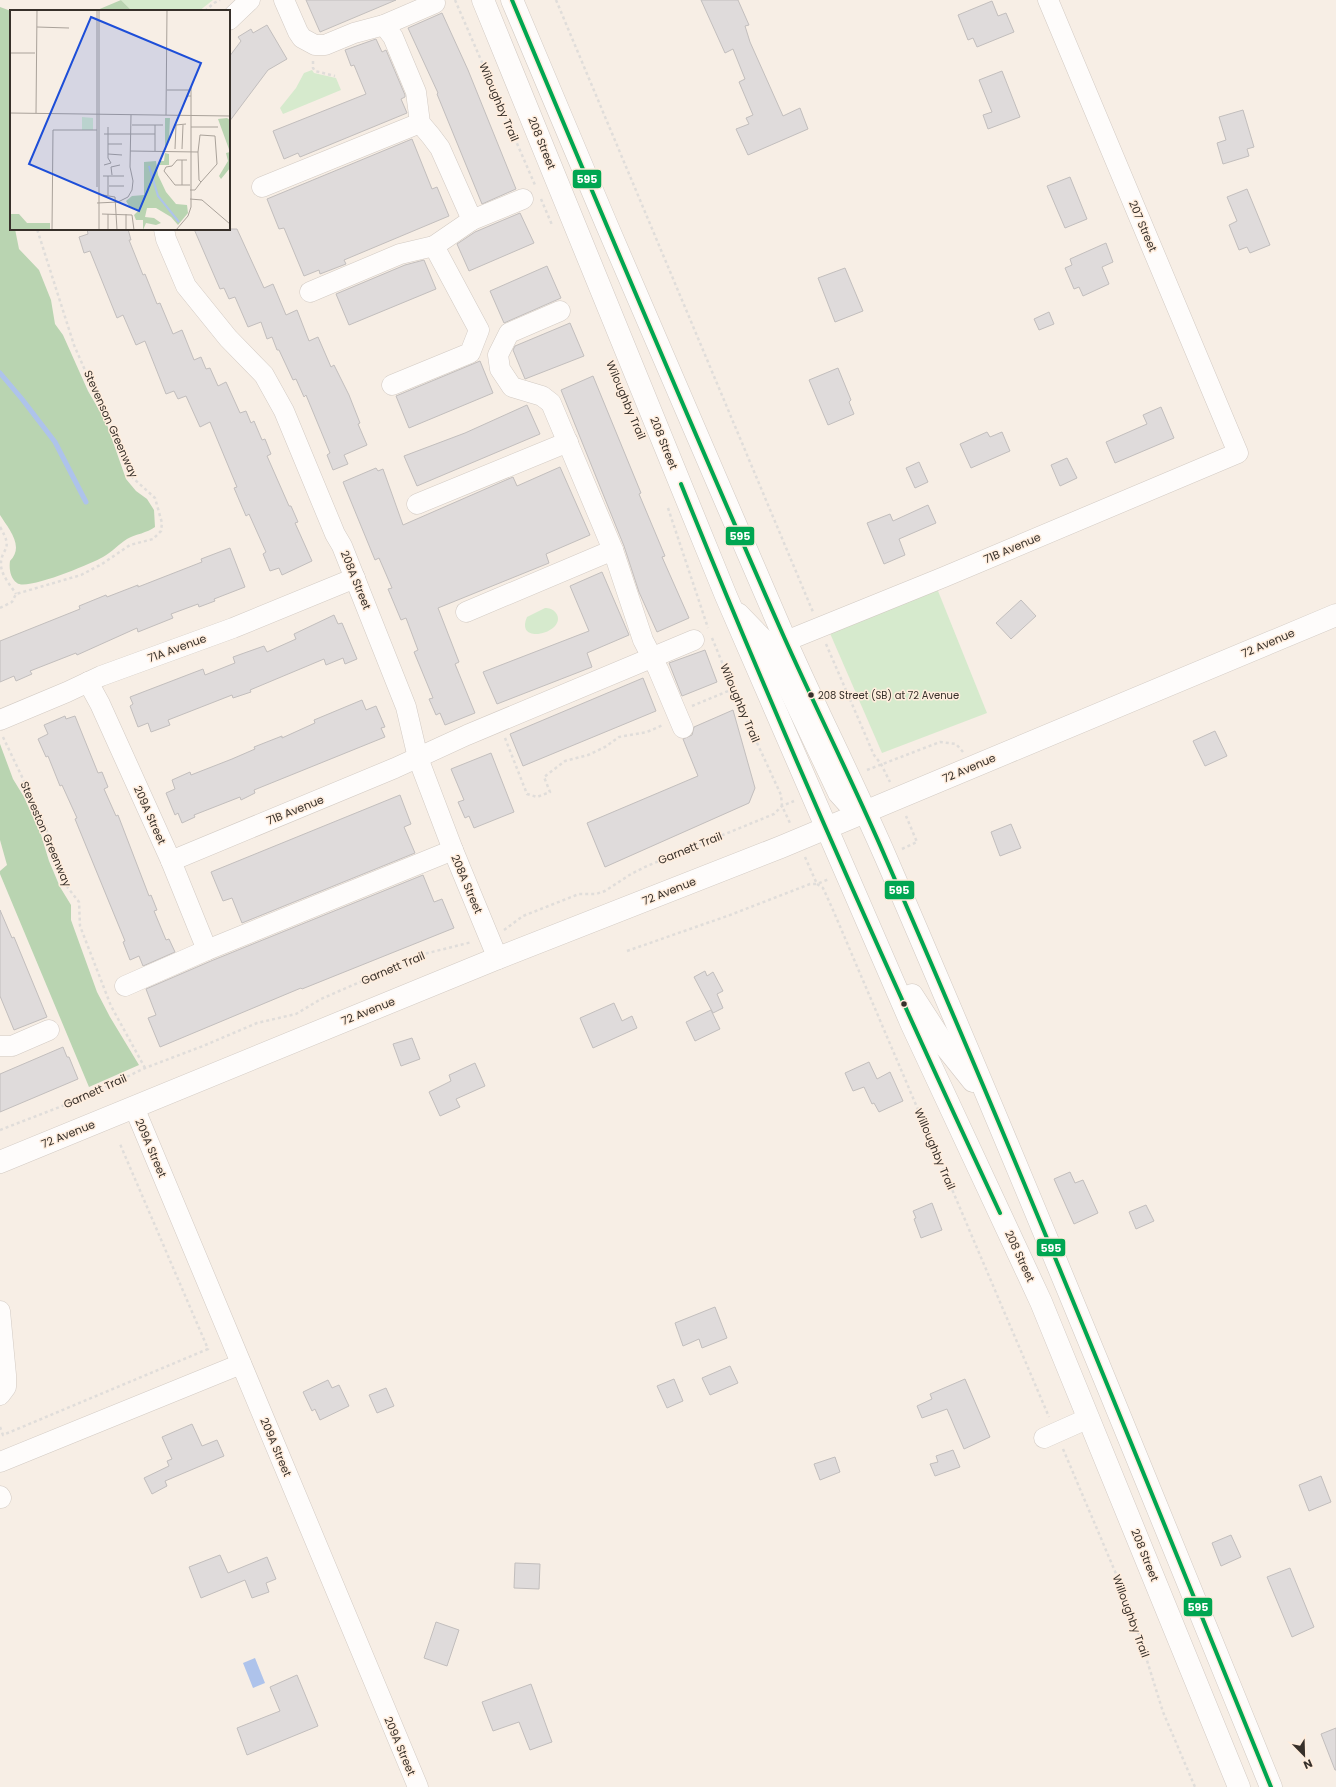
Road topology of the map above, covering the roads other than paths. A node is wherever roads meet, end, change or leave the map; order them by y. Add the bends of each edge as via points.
1 (250, 0) edge
2 (284, 0) edge
3 (483, 0) edge
4 (512, 0) edge
5 (1048, 0) edge
6 (435, 3) dead end
7 (230, 19) edge
8 (384, 25) junction
9 (420, 123) junction
10 (262, 187) dead end
11 (533, 194) road end
12 (472, 220) junction
13 (164, 230) edge
14 (434, 246) junction
15 (310, 292) dead end
16 (560, 311) dead end
17 (392, 385) dead end
18 (568, 442) junction
19 (1238, 453) joint
20 (417, 504) dead end
21 (614, 550) junction
22 (354, 578) junction
23 (726, 596) junction
24 (466, 612) dead end
25 (1336, 614) edge
26 (694, 640) dead end
27 (786, 641) junction
28 (652, 657) junction
29 (88, 682) junction
30 (680, 721) road end
31 (1, 727) edge
32 (418, 758) junction
33 (866, 812) junction
34 (827, 828) junction
35 (453, 850) junction
36 (171, 861) junction
37 (206, 950) junction
38 (498, 959) junction
39 (125, 986) dead end
40 (49, 1030) dead end
41 (0, 1046) edge
42 (989, 1100) junction
43 (134, 1107) junction
44 (0, 1162) edge
45 (1, 1305) edge
46 (242, 1364) junction
47 (0, 1395) edge
48 (1089, 1418) junction
49 (1044, 1438) dead end
50 (0, 1462) edge
51 (418, 1787) edge
52 (1239, 1787) edge
53 (1271, 1787) edge

1 - 7 street
2 - 8 street via 298,32 314,45 325,45 354,33
3 - 23 main road, 208 Street
4 - 27 main road via 604,221
5 - 19 street, 207 Street
6 - 8 street
8 - 9 street via 393,37 416,92
9 - 10 street
9 - 12 street via 440,148
11 - 12 street
12 - 14 street
13 - 22 street, 208A Street via 186,286 228,338 264,375 280,405
14 - 15 street via 400,254
14 - 17 street via 479,330 470,352
16 - 18 street via 509,333 498,355 500,369 512,387 542,396 551,402
18 - 20 street
18 - 21 street
19 - 27 street, 71B Avenue
21 - 24 street
21 - 28 street via 643,640
22 - 29 street, 71A Avenue via 233,628
22 - 32 street, 208A Street via 406,707
23 - 33 main road via 741,619 767,644 774,656 839,793 848,803
23 - 34 main road, 208 Street
25 - 33 main road, 72 Avenue
26 - 28 street, 71B Avenue
27 - 33 main road
28 - 30 street
28 - 32 street, 71B Avenue
29 - 31 street, 71A Avenue
29 - 36 street, 209A Street
32 - 35 street, 208A Street
32 - 36 street, 71B Avenue
33 - 34 main road, 72 Avenue
33 - 42 main road
34 - 38 main road, 72 Avenue
34 - 42 main road via 858,867 913,997 945,1046
34 - 48 main road, 208 Street via 912,1025 1041,1302
35 - 37 street
35 - 38 street, 208A Street
36 - 37 street, 209A Street
37 - 39 street
38 - 43 main road, 72 Avenue
40 - 41 street via 12,1046
42 - 53 main road
43 - 44 main road, 72 Avenue
43 - 46 street, 209A Street
45 - 47 street via 6,1387
46 - 50 street
46 - 51 street, 209A Street
48 - 49 street
48 - 52 main road, 208 Street

